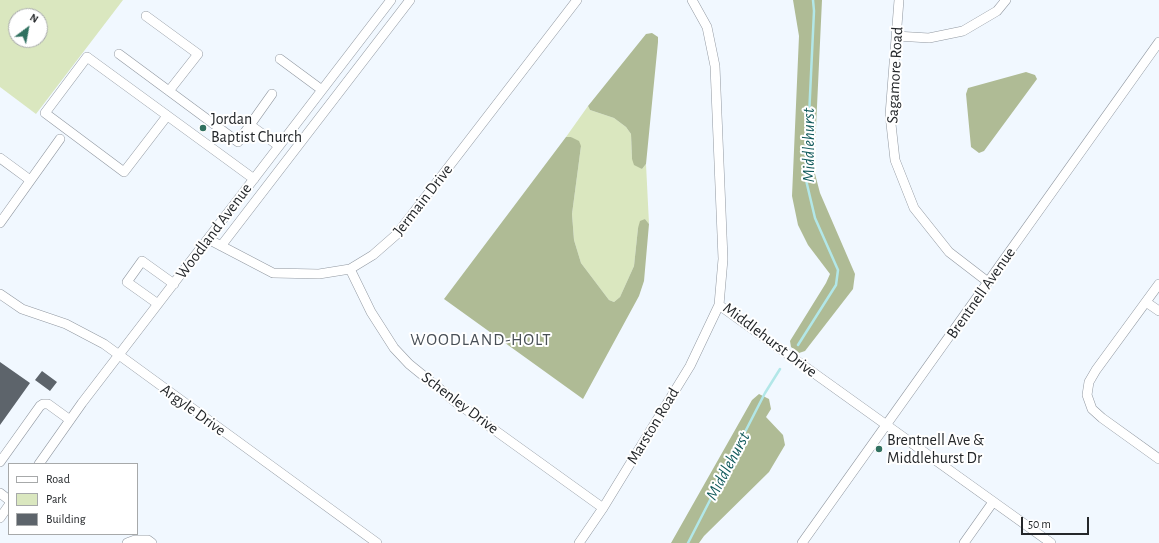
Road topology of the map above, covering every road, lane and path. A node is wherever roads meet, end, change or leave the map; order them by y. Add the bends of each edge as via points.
1 (391, 0) edge
2 (410, 0) edge
3 (577, 0) edge
4 (692, 0) edge
5 (899, 0) edge
6 (1006, 0) edge
7 (146, 16) dead end
8 (896, 36) junction
9 (1159, 42) edge
10 (119, 54) dead end
11 (280, 59) dead end
12 (322, 90) junction
13 (169, 92) junction
14 (272, 94) dead end
15 (167, 116) junction
16 (250, 125) junction
17 (60, 139) dead end
18 (279, 146) junction
19 (0, 158) edge
20 (254, 179) junction
21 (30, 180) junction
22 (0, 223) edge
23 (208, 239) junction
24 (221, 246) junction
25 (350, 269) junction
26 (988, 282) junction
27 (174, 284) junction
28 (1159, 284) edge
29 (0, 294) edge
30 (1146, 302) junction
31 (158, 304) junction
32 (719, 306) junction
33 (1159, 311) edge
34 (119, 356) junction
35 (70, 420) junction
36 (886, 426) junction
37 (1159, 459) edge
38 (0, 462) edge
39 (40, 463) edge
40 (0, 493) edge
41 (8, 499) edge
42 (993, 502) junction
43 (8, 506) edge
44 (603, 508) junction
45 (0, 518) edge
46 (131, 541) edge
47 (152, 543) edge
48 (377, 543) edge
49 (580, 543) edge
50 (802, 543) edge
51 (964, 543) edge
52 (1051, 543) edge

1 - 12 street, Woodland Avenue
2 - 24 street
3 - 25 street, Jermain Drive via 397,234 373,256
4 - 32 street, Middlehurst Drive via 707,26 715,66 723,260
5 - 8 street, Sagamore Road
6 - 8 street via 997,11 963,31 929,38
7 - 13 street via 198,54
8 - 26 street, Sagamore Road via 890,115 895,160 914,208 949,252
9 - 26 street, Brentnell Avenue
10 - 13 street
11 - 12 street
12 - 18 street, Woodland Avenue
13 - 16 street via 238,142
14 - 16 street
15 - 15 street via 86,57 45,113 124,172
15 - 20 street
16 - 18 street
17 - 21 street
18 - 20 street, Woodland Avenue
19 - 21 street
20 - 23 street, Woodland Avenue
21 - 22 street
23 - 24 street, Jermain Drive
23 - 27 street, Woodland Avenue
24 - 25 street, Jermain Drive via 273,273 319,274
25 - 44 street, Schenley Drive via 371,312 394,348 409,364 458,403
26 - 36 street, Brentnell Avenue
27 - 31 street, Woodland Avenue
27 - 31 street via 142,261 127,282
28 - 30 street
29 - 34 street, Argyle Drive via 22,309 66,324 104,344
30 - 33 street
30 - 37 street via 1096,370 1089,382 1088,395 1092,409
31 - 34 street, Woodland Avenue
32 - 36 street, Middlehurst Drive
32 - 44 street, Marston Road via 690,366
34 - 35 street, Woodland Avenue
34 - 48 street, Argyle Drive
35 - 38 street via 48,404 40,406
35 - 39 street, Woodland Avenue
36 - 42 street, Middlehurst Drive
36 - 50 street, Brentnell Avenue
40 - 41 street
42 - 51 street
42 - 52 street, Middlehurst Drive
43 - 45 street
44 - 49 street, Marston Road
46 - 47 street via 148,540

